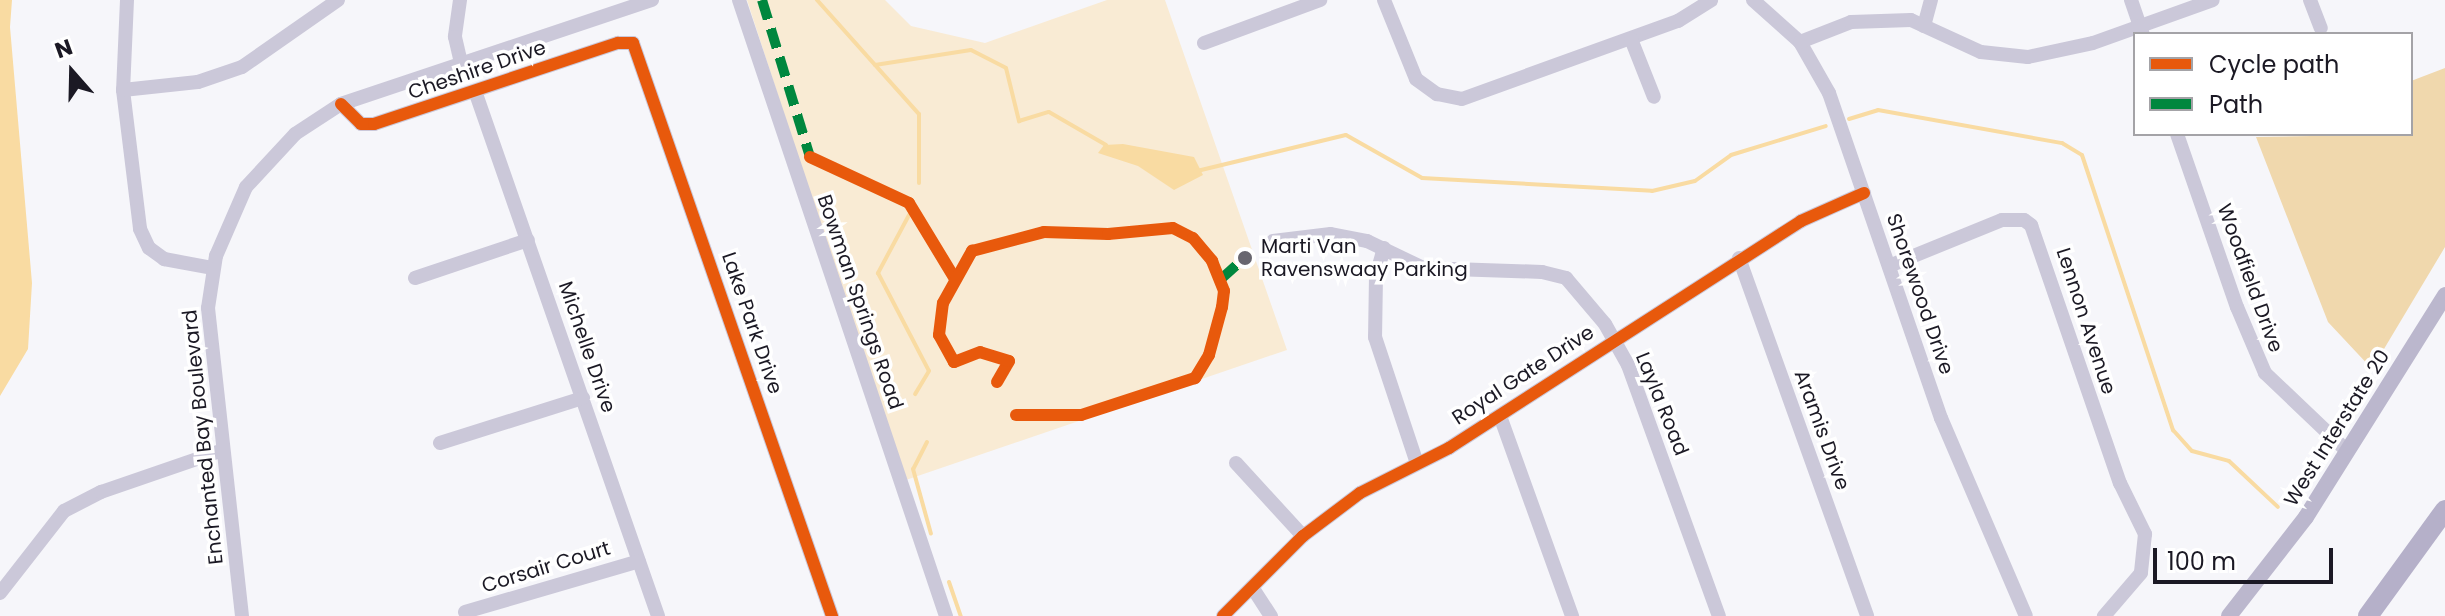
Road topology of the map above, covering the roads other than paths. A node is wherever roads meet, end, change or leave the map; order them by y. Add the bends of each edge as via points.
1 (127, 0) edge
2 (338, 0) edge
3 (460, 0) edge
4 (652, 0) edge
5 (739, 0) edge
6 (1320, 0) edge
7 (1384, 0) edge
8 (1711, 0) edge
9 (1753, 0) edge
10 (1931, 0) edge
11 (2131, 0) edge
12 (2213, 0) edge
13 (2310, 0) edge
14 (1924, 26) junction
15 (2321, 28) dead end
16 (2142, 30) edge
17 (2133, 32) edge
18 (1631, 39) junction
19 (1800, 42) junction
20 (633, 43) joint
21 (1204, 43) dead end
22 (461, 64) junction
23 (123, 90) junction
24 (475, 91) junction
25 (1654, 97) dead end
26 (341, 104) junction
27 (2178, 136) edge
28 (1864, 193) junction
29 (528, 240) junction
30 (1273, 241) dead end
31 (1384, 248) junction
32 (1739, 258) junction
33 (1889, 266) junction
34 (213, 268) junction
35 (415, 278) dead end
36 (2445, 295) edge
37 (1614, 340) junction
38 (583, 398) junction
39 (1500, 416) junction
40 (440, 443) dead end
41 (223, 450) junction
42 (2347, 451) junction
43 (1236, 463) dead end
44 (1417, 463) junction
45 (2445, 510) edge
46 (1303, 536) junction
47 (639, 561) junction
48 (1252, 587) junction
49 (0, 593) edge
50 (465, 612) dead end
51 (240, 616) edge
52 (658, 616) edge
53 (832, 616) edge
54 (946, 616) edge
55 (1223, 616) edge
56 (1271, 616) edge
57 (1572, 616) edge
58 (1719, 616) edge
59 (1867, 616) edge
60 (2026, 616) edge
61 (2104, 616) edge
62 (2229, 616) edge
63 (2368, 616) edge

1 - 23 street
2 - 23 street via 242,67 214,79
3 - 22 street via 455,37
4 - 22 street, Enchanted Bay Boulevard
5 - 54 street, Bowman Springs Road
6 - 21 street
7 - 18 street via 1416,79 1437,94 1462,99
8 - 18 street via 1678,21
9 - 19 street, Shorewood Drive
10 - 14 street
11 - 16 street
12 - 16 street
13 - 15 street
14 - 17 street via 1981,52 2028,57
14 - 19 street via 1911,20 1865,20
18 - 25 street
19 - 28 street, Shorewood Drive via 1829,93
20 - 24 street, Cheshire Drive via 618,43
20 - 53 street, Lake Park Drive
22 - 26 street, Enchanted Bay Boulevard
23 - 34 street via 131,185 144,240 164,259
24 - 26 street, Cheshire Drive via 374,124 361,124
24 - 29 street, Michelle Drive
26 - 34 street, Enchanted Bay Boulevard via 295,134 246,187
27 - 42 street, Woodfield Drive via 2265,373
28 - 32 street, Royal Gate Drive via 1801,221
28 - 33 street, Shorewood Drive
29 - 35 street
29 - 38 street, Michelle Drive
30 - 31 street, Layla Road via 1331,234
31 - 37 street, Layla Road via 1423,268 1542,272 1566,278
31 - 44 street via 1376,276 1375,337
32 - 37 street, Royal Gate Drive
32 - 59 street, Aramis Drive
33 - 60 street, Shorewood Drive via 1960,469
33 - 61 street, Lennon Avenue via 2002,220 2028,220 2120,483 2145,534 2141,573
34 - 41 street, Enchanted Bay Boulevard via 208,320
36 - 42 main road, West Interstate 20
37 - 39 street, Royal Gate Drive
37 - 58 street, Layla Road via 1645,407
38 - 40 street
38 - 47 street, Michelle Drive
39 - 44 street, Royal Gate Drive
39 - 57 street
41 - 49 street via 101,492 64,511
41 - 51 street, Enchanted Bay Boulevard
42 - 62 main road, West Interstate 20 via 2306,517
43 - 46 street
44 - 46 street, Royal Gate Drive via 1360,493
45 - 63 highway
46 - 48 street, Royal Gate Drive
47 - 50 street, Corsair Court
47 - 52 street, Michelle Drive
48 - 55 street, Royal Gate Drive
48 - 56 street

